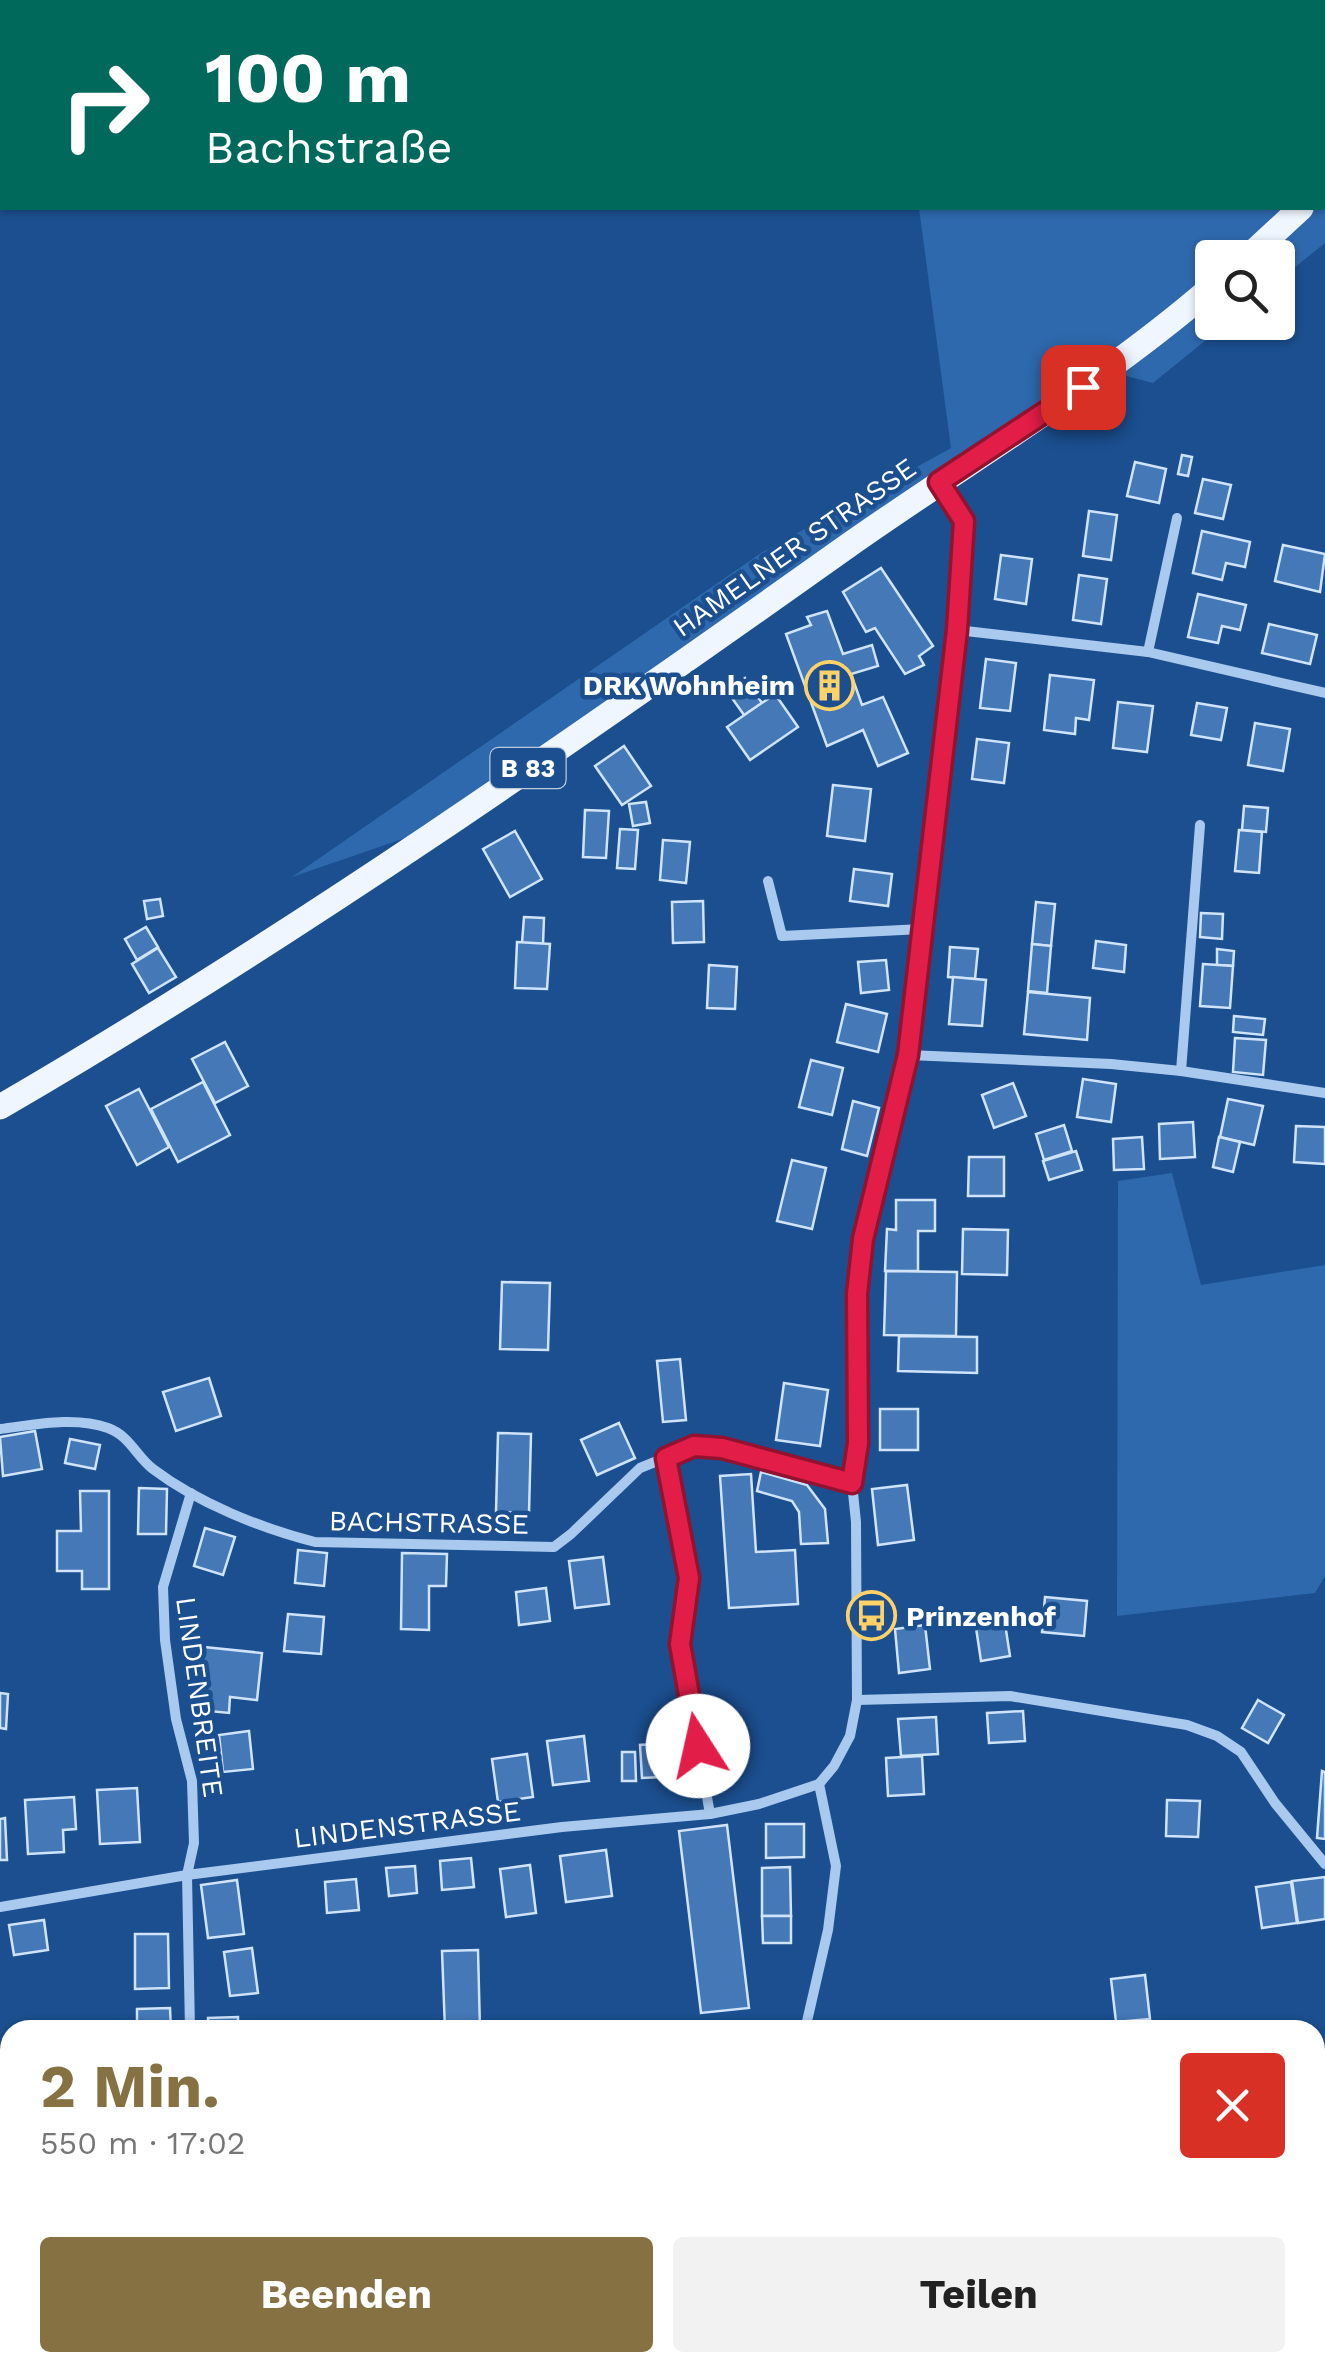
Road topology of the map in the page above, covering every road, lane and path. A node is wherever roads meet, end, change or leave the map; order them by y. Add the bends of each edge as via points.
1 (1299, 210) edge
2 (1266, 240) edge
3 (1195, 301) edge
4 (939, 482) junction
5 (1177, 518) dead end
6 (957, 630) junction
7 (1148, 652) junction
8 (1325, 693) edge
9 (1200, 825) dead end
10 (768, 881) dead end
11 (922, 929) junction
12 (908, 1055) junction
13 (1181, 1071) junction
14 (1325, 1093) edge
15 (0, 1107) edge
16 (0, 1430) edge
17 (666, 1458) junction
18 (852, 1483) junction
19 (191, 1493) junction
20 (857, 1700) junction
21 (819, 1784) junction
22 (710, 1814) junction
23 (1325, 1864) edge
24 (187, 1875) junction
25 (0, 1907) edge
26 (190, 2020) edge
27 (807, 2020) edge

1 - 2 main road
3 - 4 main road, HAMELNER STRASSE / B 83 via 1107,371
4 - 6 street via 964,521
4 - 15 main road, HAMELNER STRASSE / B 83 via 311,915
5 - 7 street
6 - 7 street
6 - 11 street
7 - 8 street
9 - 13 street
10 - 11 street via 782,936
11 - 12 street
12 - 13 street
12 - 18 street via 863,1239
13 - 14 street
16 - 19 street, BACHSTRASSE via 54,1422 106,1427
17 - 18 street, BACHSTRASSE via 694,1446 722,1448
17 - 19 street, BACHSTRASSE via 640,1468 554,1547 314,1542
17 - 22 street via 689,1578 680,1644
18 - 20 street
19 - 24 street, LINDENBREITE via 163,1586 176,1719 192,1781 194,1843
20 - 21 street via 850,1736
20 - 23 street via 1010,1696 1217,1736 1241,1752
21 - 22 street, LINDENSTRASSE
21 - 27 street via 836,1866
22 - 24 street, LINDENSTRASSE
24 - 25 street, LINDENSTRASSE
24 - 26 street, LINDENBREITE

